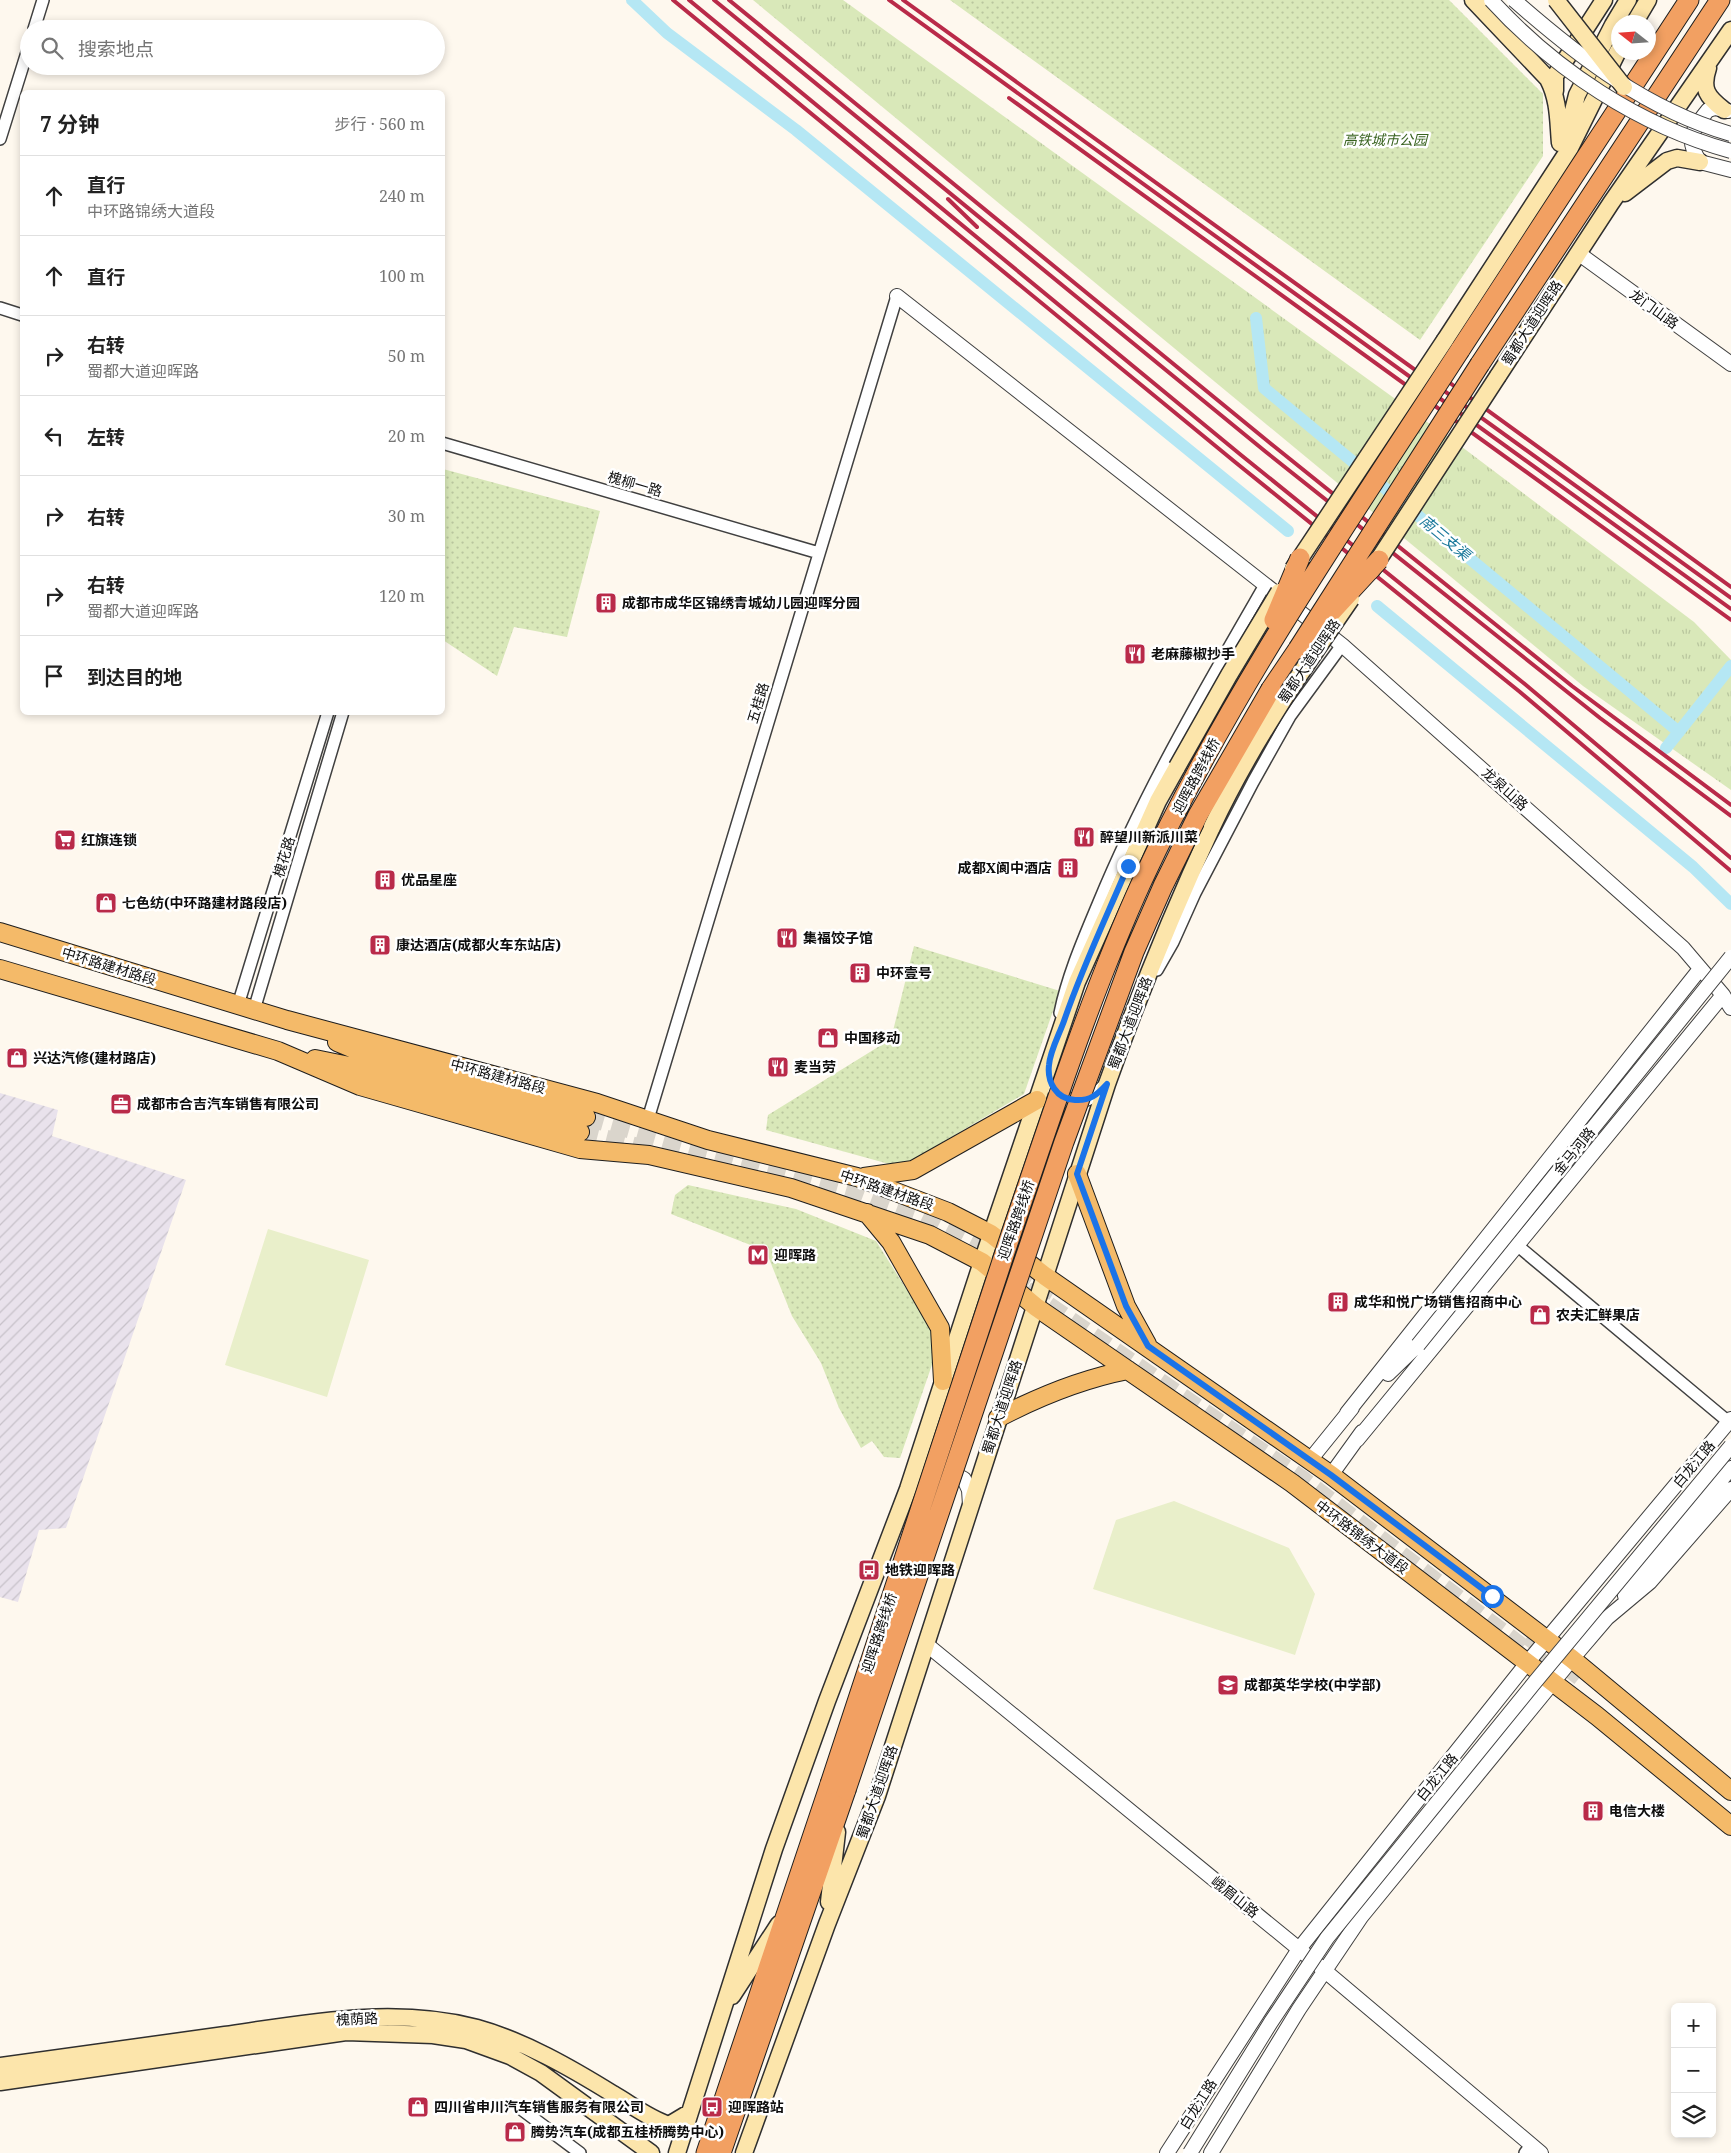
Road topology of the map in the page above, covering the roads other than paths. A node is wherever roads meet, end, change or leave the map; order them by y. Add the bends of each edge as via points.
1 (43, 0) edge
2 (1474, 0) edge
3 (1491, 0) edge
4 (1514, 0) edge
5 (1556, 0) edge
6 (1604, 0) edge
7 (1628, 0) edge
8 (1648, 0) edge
9 (1689, 0) edge
10 (1720, 0) edge
11 (1639, 15) edge
12 (37, 20) edge
13 (1731, 30) edge
14 (1614, 60) edge
15 (1709, 63) junction
16 (20, 75) edge
17 (1624, 87) junction
18 (1555, 91) junction
19 (1728, 111) edge
20 (1731, 134) edge
21 (0, 140) edge
22 (1731, 151) edge
23 (1561, 156) junction
24 (1700, 162) junction
25 (1731, 170) edge
26 (1611, 203) junction
27 (1528, 214) junction
28 (1578, 253) junction
29 (897, 296) joint
30 (0, 308) edge
31 (20, 314) edge
32 (1731, 364) edge
33 (445, 444) edge
34 (819, 553) junction
35 (1300, 558) junction
36 (1379, 560) junction
37 (1264, 585) junction
38 (1342, 645) junction
39 (1298, 649) junction
40 (1250, 676) junction
41 (1271, 689) junction
42 (327, 715) edge
43 (342, 715) edge
44 (1177, 767) junction
45 (1228, 793) junction
46 (0, 932) edge
47 (1731, 957) edge
48 (1700, 968) junction
49 (0, 970) edge
50 (1723, 995) junction
51 (246, 1008) junction
52 (1134, 1008) junction
53 (1731, 1008) edge
54 (287, 1020) junction
55 (278, 1052) junction
56 (1049, 1064) junction
57 (1107, 1084) junction
58 (1037, 1100) junction
59 (648, 1119) junction
60 (1077, 1174) junction
61 (857, 1177) junction
62 (867, 1213) junction
63 (1495, 1227) junction
64 (991, 1234) junction
65 (1517, 1245) junction
66 (982, 1262) junction
67 (1045, 1276) junction
68 (1036, 1307) junction
69 (1418, 1345) junction
70 (1148, 1346) junction
71 (1128, 1370) junction
72 (943, 1381) junction
73 (1347, 1413) junction
74 (998, 1418) junction
75 (1730, 1421) edge
76 (1357, 1440) junction
77 (1731, 1446) edge
78 (1310, 1460) junction
79 (1731, 1468) edge
80 (1331, 1475) junction
81 (908, 1489) junction
82 (1731, 1489) edge
83 (970, 1508) junction
84 (1607, 1618) junction
85 (1547, 1640) junction
86 (926, 1644) junction
87 (1572, 1659) junction
88 (1527, 1663) junction
89 (1553, 1682) junction
90 (1731, 1791) edge
91 (839, 1794) junction
92 (1731, 1826) edge
93 (784, 1916) junction
94 (827, 1924) junction
95 (1299, 1949) junction
96 (1324, 1971) junction
97 (721, 2012) junction
98 (0, 2066) edge
99 (0, 2082) edge
100 (521, 2109) dead end
101 (689, 2112) junction
102 (1532, 2150) edge
103 (746, 2152) edge
104 (580, 2153) edge
105 (651, 2153) edge
106 (677, 2153) edge
107 (706, 2153) edge
108 (721, 2153) edge
109 (1167, 2153) edge
110 (1190, 2153) edge
111 (1211, 2153) edge

1 - 12 street
2 - 18 main road via 1548,79
3 - 22 street, bridge via 1565,67 1614,102 1677,133
4 - 17 street, bridge
5 - 17 main road, bridge
6 - 18 main road via 1555,76
7 - 23 main road via 1577,95
8 - 11 main road
9 - 40 highway, bridge
10 - 39 highway, 蜀都大道迎晖路, bridge via 1480,364
13 - 15 main road, 蜀都大道迎晖路
14 - 27 main road via 1570,148
15 - 19 main road via 1704,80 1707,91 1712,100
15 - 26 main road, 蜀都大道迎晖路
16 - 21 street
17 - 20 street, bridge
18 - 23 main road
19 - 24 street via 1708,110 1692,134 1693,152
23 - 27 main road
24 - 25 street
24 - 26 main road via 1677,158 1667,161
26 - 28 main road, 蜀都大道迎晖路
27 - 35 main road, bridge
28 - 32 street, 龙门山路
28 - 36 main road, 蜀都大道迎晖路, bridge
29 - 34 street, 五桂路
29 - 37 street, 龙泉山路
30 - 31 street
33 - 34 street, 槐柳一路
34 - 59 street, 五桂路
35 - 40 highway, bridge
35 - 44 main road, bridge via 1228,675
36 - 39 highway, bridge
36 - 45 main road, 蜀都大道迎晖路, bridge via 1302,670
37 - 38 street, 龙泉山路
37 - 56 street via 1177,738 1115,864 1064,992
38 - 48 street, 龙泉山路 via 1683,948
38 - 52 street via 1290,716 1228,825 1173,942
39 - 41 highway, 蜀都大道迎晖路
40 - 44 highway, bridge
40 - 91 highway, 迎晖路跨线桥, bridge via 1180,804 1143,880 1093,1000 953,1405
41 - 45 highway, bridge
41 - 91 highway, 迎晖路跨线桥, bridge via 1198,815 1128,968 1060,1152
42 - 51 street, 槐花路
43 - 51 street, 槐花路
44 - 56 main road via 1158,801 1077,982
45 - 52 main road, 蜀都大道迎晖路, bridge
46 - 51 main road, 中环路建材路段
47 - 69 street, 金马河路, bridge
48 - 50 street, 龙泉山路
48 - 63 street
49 - 55 main road, 中环路建材路段
50 - 53 street, 龙泉山路
50 - 65 street
51 - 54 main road, 中环路建材路段
52 - 57 main road, 蜀都大道迎晖路
54 - 55 main road via 368,1055 583,1124 364,1069
54 - 59 main road, 中环路建材路段
55 - 62 main road, 中环路建材路段 via 360,1086 580,1150 649,1155 791,1188
56 - 57 street via 1050,1082 1056,1092 1069,1100 1084,1101 1096,1096
56 - 58 main road
57 - 60 main road, 蜀都大道迎晖路
58 - 61 main road via 913,1170
58 - 64 main road
59 - 61 main road, 中环路建材路段 via 708,1140
60 - 67 main road, 蜀都大道迎晖路
60 - 70 main road via 1126,1306
61 - 64 main road, 中环路建材路段 via 948,1212
62 - 66 main road, 中环路建材路段 via 930,1235
62 - 72 main road via 891,1242 940,1328
63 - 65 street
63 - 73 street
64 - 66 main road
64 - 67 main road
65 - 75 street
65 - 76 street
66 - 68 main road, 中环路锦绣大道段
66 - 72 main road
67 - 68 main road, 蜀都大道迎晖路
67 - 70 main road
68 - 71 main road, 中环路锦绣大道段
68 - 74 main road, 蜀都大道迎晖路
69 - 73 street
69 - 76 street
70 - 78 main road
71 - 74 main road via 1096,1376 1028,1402
71 - 88 main road, 中环路锦绣大道段 via 1292,1483
72 - 81 main road
73 - 78 street
74 - 83 main road, 蜀都大道迎晖路
75 - 85 street, 白龙江路
76 - 80 street
77 - 110 street, bridge via 1338,1924 1271,2022
78 - 80 main road
79 - 84 street
80 - 85 main road
81 - 83 street via 930,1469 948,1470 964,1479 969,1490
81 - 97 main road via 827,1701
82 - 84 street via 1650,1582
83 - 86 main road, 蜀都大道迎晖路
84 - 87 street
85 - 87 main road
85 - 88 street, 白龙江路
86 - 94 main road, 蜀都大道迎晖路 via 877,1796
86 - 95 street, 峨眉山路
87 - 89 street
87 - 90 main road
88 - 89 main road, 中环路锦绣大道段
88 - 95 street, 白龙江路
89 - 92 main road, 中环路锦绣大道段
89 - 96 street via 1361,1917
91 - 93 highway
91 - 94 main road
91 - 108 highway
93 - 97 main road
93 - 107 highway
94 - 103 main road, 蜀都大道迎晖路
95 - 96 street, 峨眉山路
95 - 109 street, 白龙江路
96 - 102 street, 峨眉山路
96 - 111 street
97 - 101 main road
98 - 101 main road, 槐荫路 via 342,2018 402,2017 446,2021 516,2043 669,2125
99 - 105 main road, 槐荫路 via 346,2032 433,2035 466,2040 510,2056 548,2078
100 - 104 street
101 - 106 main road

